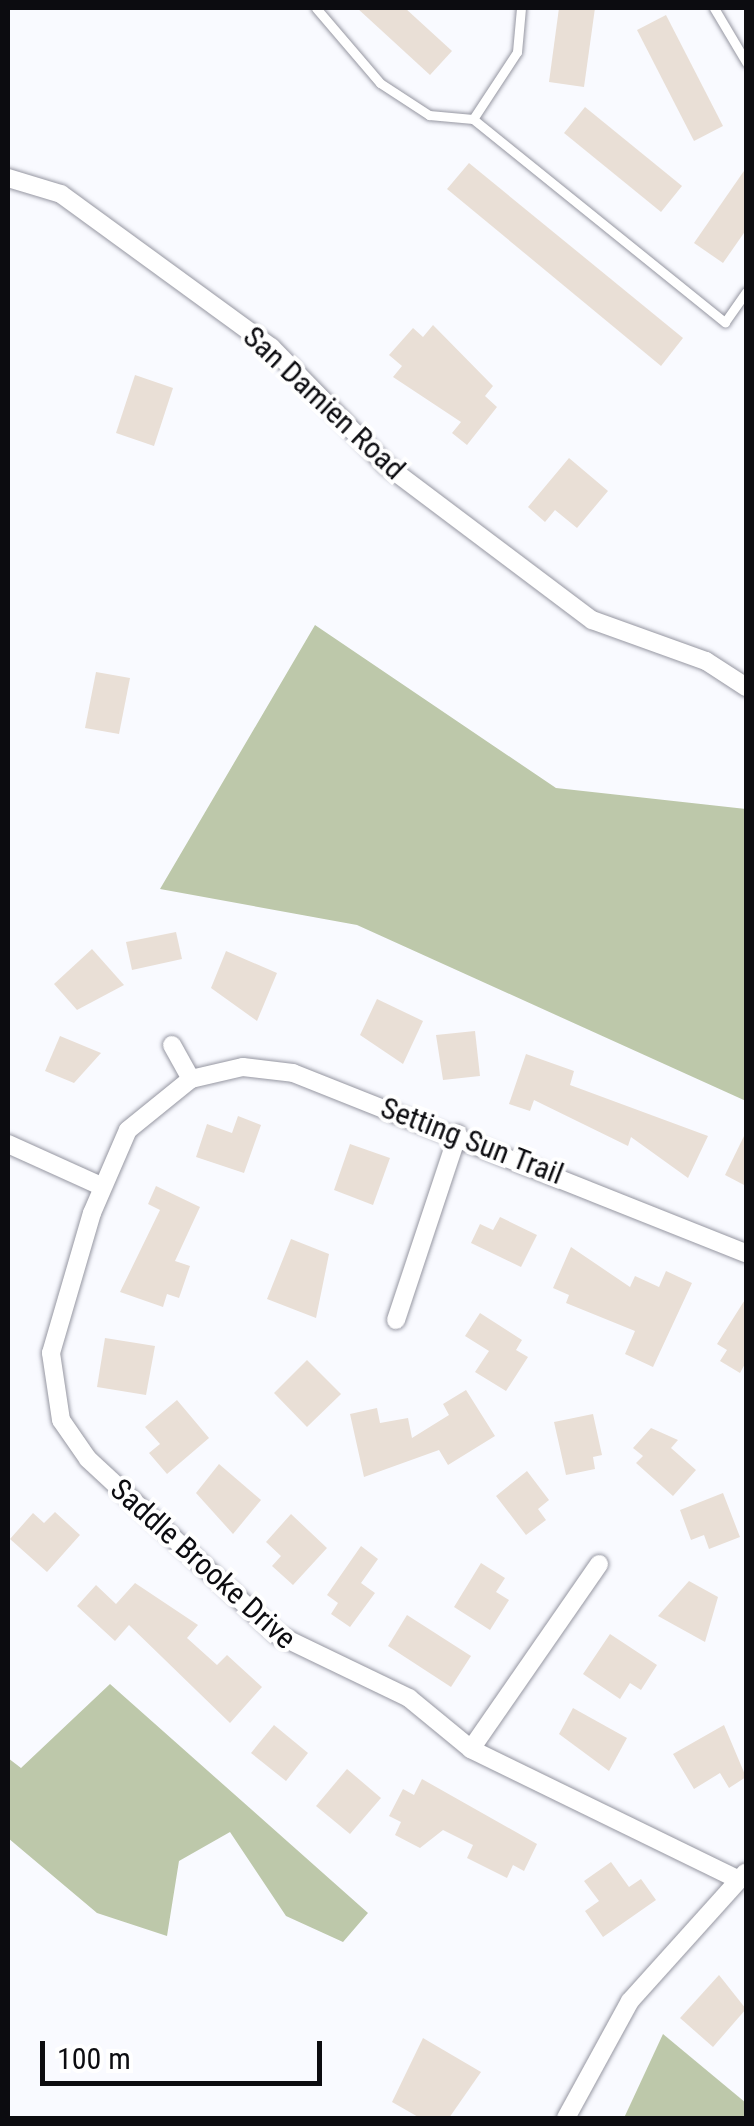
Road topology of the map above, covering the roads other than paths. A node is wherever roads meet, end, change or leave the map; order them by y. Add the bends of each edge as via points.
1 (316, 8) edge
2 (521, 8) edge
3 (714, 8) edge
4 (746, 62) edge
5 (473, 119) junction
6 (8, 178) edge
7 (746, 292) edge
8 (746, 687) edge
9 (172, 1046) dead end
10 (190, 1079) junction
11 (458, 1134) junction
12 (8, 1144) edge
13 (102, 1186) junction
14 (746, 1253) edge
15 (396, 1320) dead end
16 (598, 1564) dead end
17 (472, 1750) junction
18 (743, 1876) edge
19 (566, 2118) edge

1 - 5 lane via 380,83 430,115
2 - 5 lane via 517,52
3 - 4 lane
5 - 7 lane via 725,322
6 - 8 street, San Damien Road via 62,194 271,346 386,465 592,620 706,660
9 - 10 street
10 - 11 street, Setting Sun Trail via 243,1067 293,1072
10 - 13 street, Setting Sun Trail via 128,1130
11 - 14 street, Setting Sun Trail
11 - 15 street
12 - 13 street
13 - 17 street, Saddle Brooke Drive via 51,1353 70,1438 278,1635 396,1690
16 - 17 street
17 - 18 street, Saddle Brooke Drive
18 - 19 street via 630,2001

